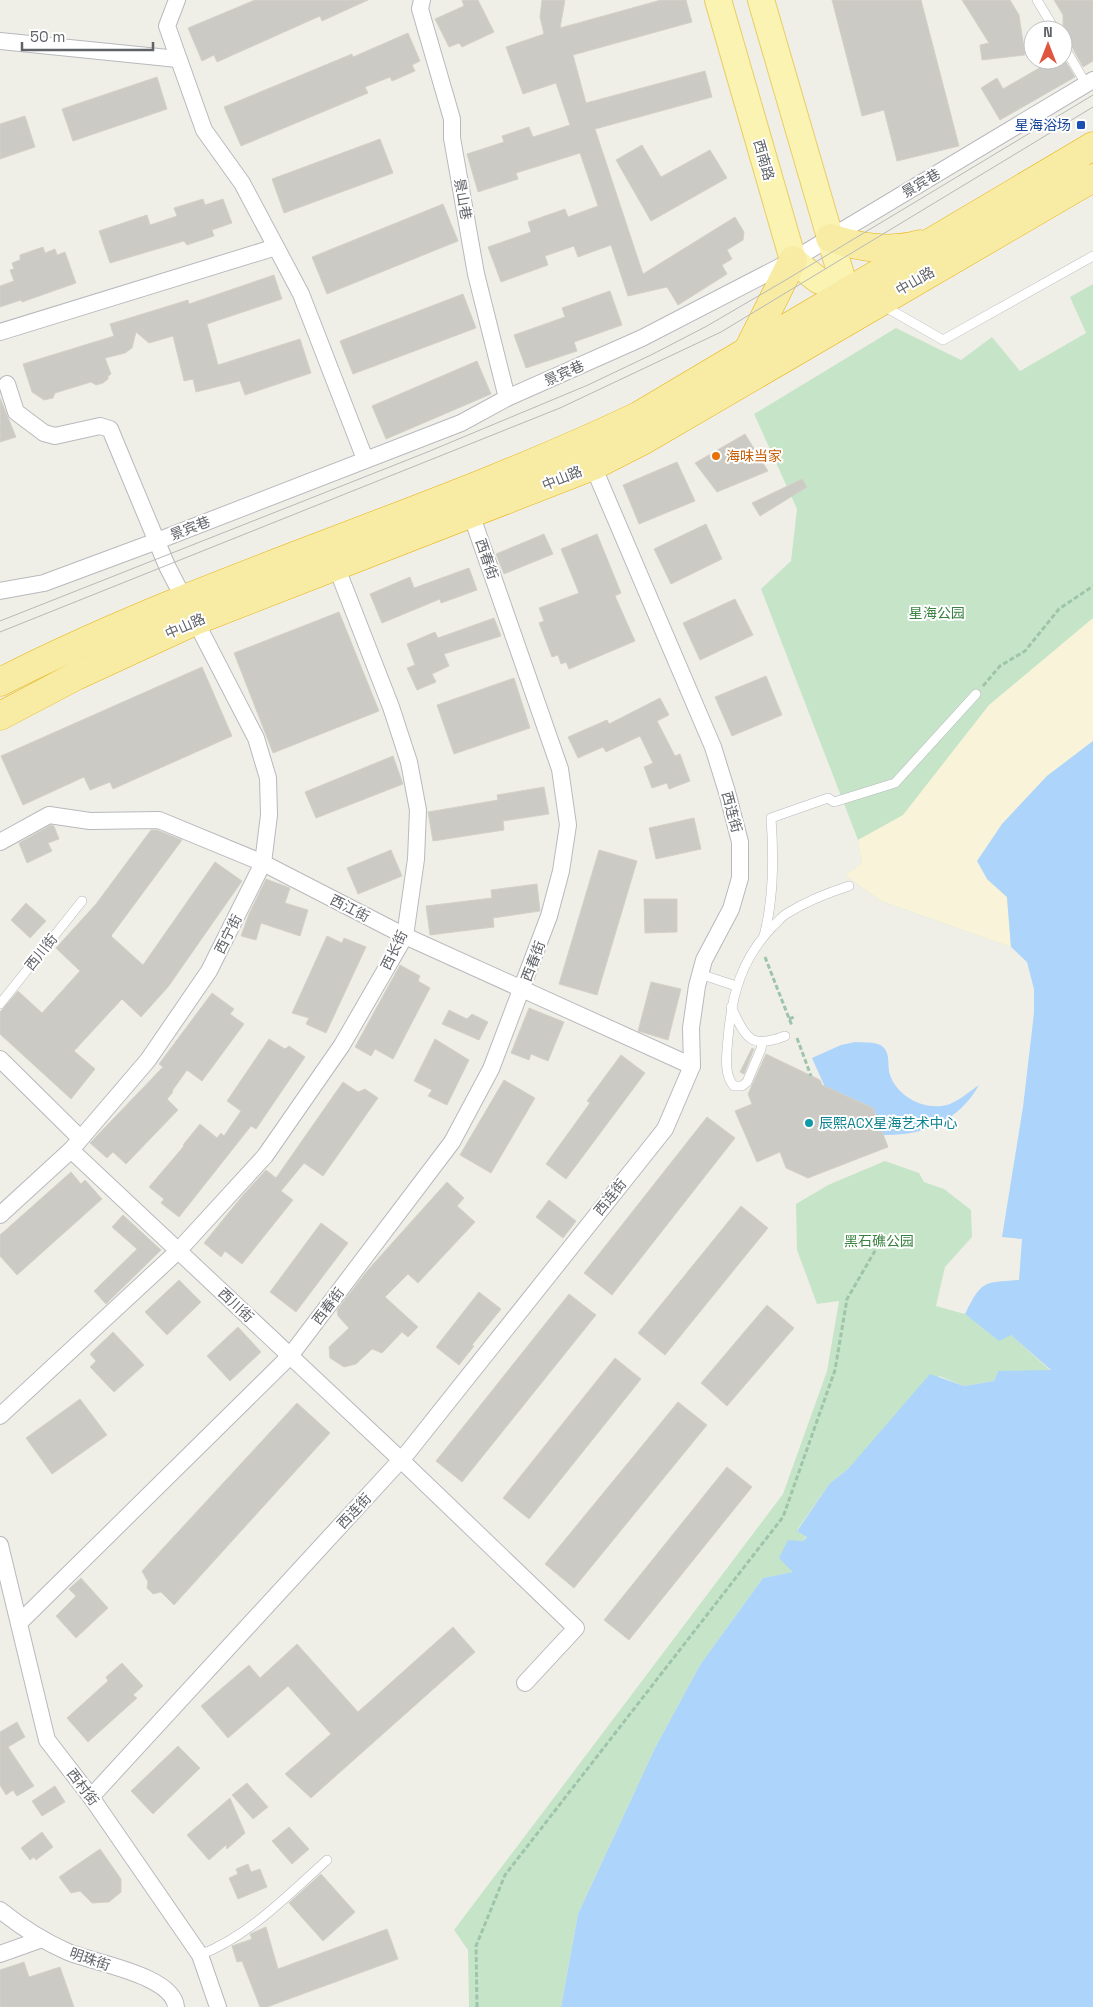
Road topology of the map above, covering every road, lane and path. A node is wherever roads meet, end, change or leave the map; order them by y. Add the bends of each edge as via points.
1 (177, 0) edge
2 (422, 0) edge
3 (718, 0) edge
4 (761, 0) edge
5 (1037, 0) edge
6 (1049, 20) edge
7 (0, 41) edge
8 (1073, 58) edge
9 (178, 60) junction
10 (1090, 82) edge
11 (1093, 146) edge
12 (1093, 178) edge
13 (830, 238) junction
14 (933, 240) junction
15 (276, 247) junction
16 (1093, 256) edge
17 (793, 260) junction
18 (846, 292) junction
19 (878, 303) junction
20 (841, 325) junction
21 (0, 332) edge
22 (748, 350) junction
23 (7, 384) dead end
24 (507, 398) junction
25 (366, 460) junction
26 (592, 466) junction
27 (471, 514) junction
28 (157, 541) junction
29 (336, 566) junction
30 (1093, 586) edge
31 (0, 591) edge
32 (190, 610) junction
33 (0, 682) edge
34 (976, 694) joint
35 (0, 716) edge
36 (0, 842) edge
37 (263, 863) junction
38 (849, 886) dead end
39 (82, 901) dead end
40 (404, 936) junction
41 (761, 939) junction
42 (700, 974) junction
43 (736, 986) junction
44 (522, 988) junction
45 (0, 1004) edge
46 (731, 1007) junction
47 (796, 1016) dead end
48 (789, 1019) junction
49 (785, 1036) dead end
50 (762, 1043) junction
51 (0, 1059) edge
52 (692, 1066) junction
53 (811, 1076) dead end
54 (75, 1144) junction
55 (0, 1215) edge
56 (876, 1249) dead end
57 (178, 1251) junction
58 (290, 1356) junction
59 (0, 1416) edge
60 (401, 1460) junction
61 (0, 1545) edge
62 (19, 1623) junction
63 (525, 1683) dead end
64 (91, 1797) junction
65 (327, 1860) dead end
66 (0, 1910) edge
67 (42, 1939) junction
68 (0, 1954) edge
69 (200, 1955) junction
70 (176, 2007) edge
71 (218, 2007) edge
72 (476, 2007) edge

1 - 9 street via 167,26
2 - 24 street, 景山巷 via 420,9 452,119 452,138 476,274
3 - 17 main road, 西南路
4 - 13 main road
5 - 6 lane
7 - 9 street
8 - 10 lane
9 - 15 street via 204,130 242,183
10 - 13 street, 景宾巷
11 - 14 highway, 中山路
12 - 19 highway, 中山路
13 - 14 highway via 873,248 914,246
13 - 17 street, 景宾巷
13 - 18 main road
14 - 18 highway, 中山路
15 - 21 street
15 - 25 street via 301,294
16 - 19 lane via 943,340
17 - 18 main road via 818,280
17 - 22 highway
17 - 24 street, 景宾巷 via 642,338
18 - 19 main road
18 - 20 main road via 847,309
18 - 22 highway, 中山路
19 - 20 highway, 中山路
20 - 26 highway, 中山路 via 644,440
22 - 32 highway, 中山路 via 638,416 583,442
23 - 28 street, 西宁街 via 16,412 44,433 55,436 100,426 110,429
24 - 25 street, 景宾巷 via 461,423
25 - 28 street, 景宾巷
26 - 27 highway, 中山路
26 - 42 street, 西连街 via 713,747 740,842 740,878 731,909
27 - 29 highway, 中山路
27 - 44 street, 西春街 via 560,769 568,825 561,871 549,916
28 - 31 street, 景宾巷 via 44,583
28 - 32 street, 西宁街
29 - 32 highway, 中山路
29 - 40 street, 西长街 via 391,707 409,762 418,810 416,859
30 - 34 path via 1059,609 1025,651 1000,666
32 - 33 highway, 中山路 via 61,651
32 - 35 highway, 中山路
32 - 37 street, 西宁街 via 256,738 268,778 269,815
34 - 41 lane via 895,783 834,802 828,798 772,818 774,854 770,906
36 - 37 street, 西江街 via 49,815 90,821 159,820
37 - 40 street, 西江街
37 - 54 street, 西宁街 via 209,971 148,1060
38 - 41 lane via 785,915
39 - 45 lane, 西川街
40 - 44 street, 西江街
40 - 57 street, 西长街 via 342,1045 265,1156
41 - 43 lane
41 - 48 path
42 - 43 lane
42 - 52 street, 西连街 via 691,1028
43 - 46 lane
44 - 52 street, 西江街
44 - 58 street, 西春街 via 492,1069 452,1142
46 - 50 lane via 743,1031 752,1040
46 - 50 lane via 728,1071 734,1086 747,1082
47 - 48 path
48 - 53 path
49 - 50 lane
51 - 54 street, 西川街
52 - 60 street, 西连街 via 665,1129
54 - 55 street, 西宁街
54 - 57 street, 西川街
56 - 72 path via 847,1299 835,1370 783,1516 505,1875 476,1946
57 - 58 street, 西川街
57 - 59 street, 西长街
58 - 60 street, 西川街
58 - 62 street, 西春街
60 - 63 street, 西川街 via 576,1628
60 - 64 street, 西连街
61 - 62 street, 西村街
62 - 64 street, 西村街 via 47,1740
64 - 69 street, 西村街
65 - 69 lane via 274,1908 221,1947
66 - 67 street, 明珠街
67 - 68 street
67 - 70 street, 明珠街 via 69,1952 152,1980 167,1989
69 - 71 street, 西村街

